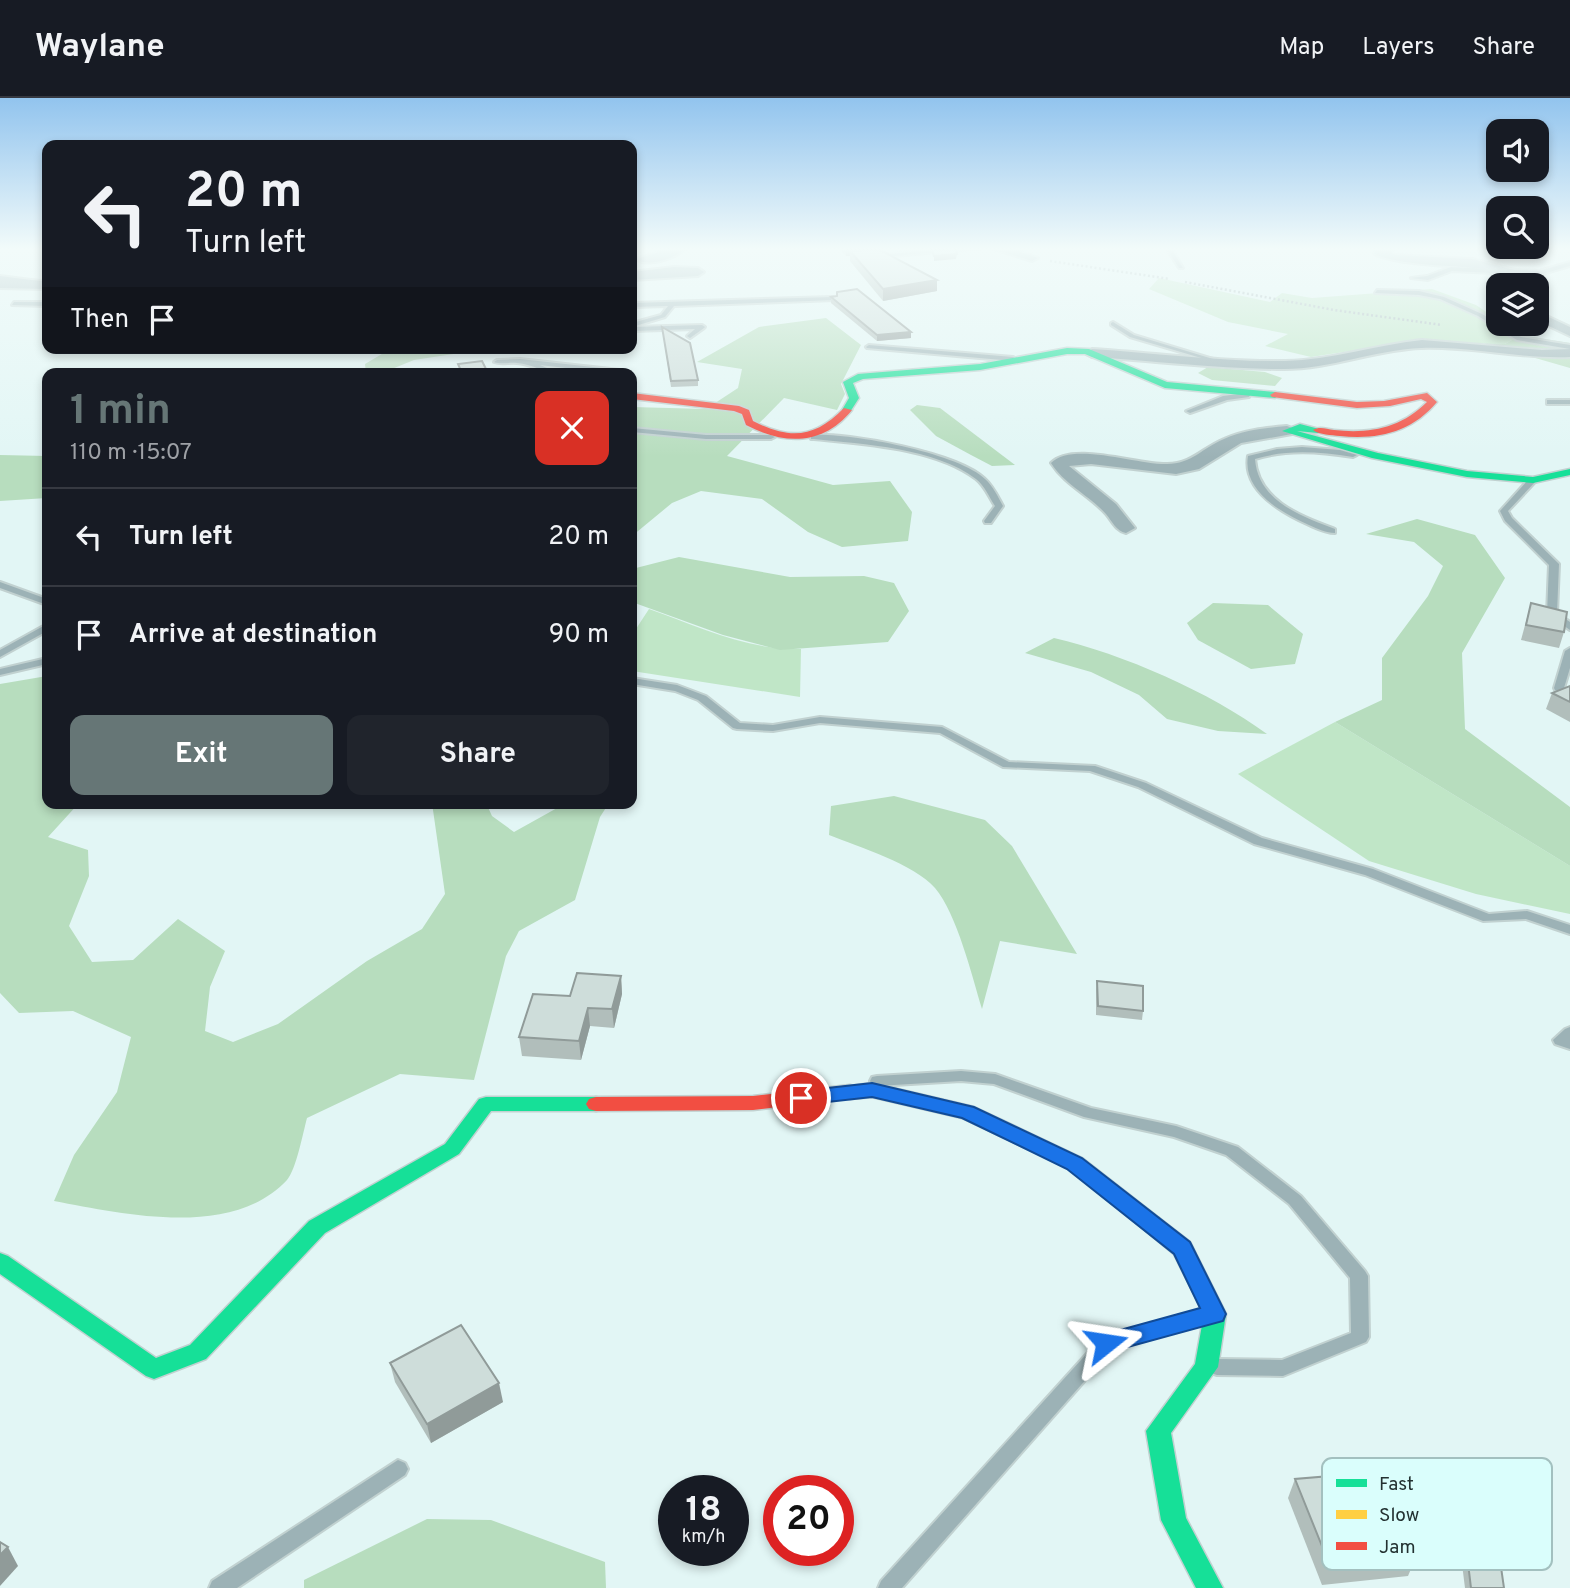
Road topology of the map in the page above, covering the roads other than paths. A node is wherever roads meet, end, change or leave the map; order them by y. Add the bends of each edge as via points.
1 (659, 318) edge
2 (1484, 318) edge
3 (1549, 321) edge
4 (1113, 324) dead end
5 (637, 325) edge
6 (637, 327) edge
7 (1570, 331) edge
8 (690, 336) dead end
9 (1570, 347) edge
10 (869, 348) dead end
11 (1092, 353) junction
12 (1570, 353) edge
13 (1210, 359) junction
14 (1028, 360) junction
15 (520, 361) junction
16 (497, 362) dead end
17 (541, 368) edge
18 (584, 368) edge
19 (1264, 393) junction
20 (637, 397) edge
21 (1550, 402) dead end
22 (1570, 402) edge
23 (1190, 411) dead end
24 (637, 430) edge
25 (1287, 431) junction
26 (778, 437) junction
27 (814, 437) junction
28 (1426, 466) junction
29 (1570, 472) edge
30 (1532, 481) junction
31 (988, 521) dead end
32 (1126, 528) dead end
33 (1332, 531) dead end
34 (0, 585) edge
35 (42, 601) edge
36 (1570, 627) edge
37 (42, 630) edge
38 (1570, 651) edge
39 (0, 654) edge
40 (42, 662) edge
41 (0, 673) edge
42 (637, 682) edge
43 (1559, 688) edge
44 (1570, 930) edge
45 (1570, 1032) edge
46 (1570, 1044) edge
47 (872, 1090) junction
48 (0, 1262) edge
49 (1214, 1314) junction
50 (1206, 1367) junction
51 (398, 1469) dead end
52 (219, 1588) edge
53 (888, 1588) edge
54 (1210, 1588) edge

1 - 5 lane
2 - 9 lane via 1519,339
3 - 7 street
4 - 13 lane via 1132,336
6 - 8 lane via 702,327
10 - 14 lane
11 - 13 street
11 - 14 street via 1067,351
11 - 19 street via 1165,385
12 - 13 street via 1422,344 1307,364
14 - 27 street via 861,376 848,382 854,398 847,415
15 - 16 lane
15 - 17 lane
15 - 18 lane
19 - 23 lane via 1226,398
19 - 25 street via 1342,406 1388,404 1418,395 1432,402 1408,426 1379,434
20 - 26 street via 734,405 746,412 749,423
21 - 22 lane
24 - 26 lane
25 - 28 street via 1348,450
25 - 32 street via 1248,434 1218,447 1193,466 1158,469 1074,457 1059,463
26 - 27 street
27 - 31 lane via 870,442 944,461 981,479 999,506
28 - 30 street
28 - 33 lane via 1304,447 1251,457 1250,472 1256,483 1292,516
29 - 30 street via 1556,471
30 - 36 lane via 1504,511 1554,564 1552,614
34 - 35 lane
37 - 39 lane
38 - 43 lane
40 - 41 lane
42 - 44 lane via 677,688 702,698 737,726 773,728 820,720 942,730 1007,765 1091,768 1142,785 1258,841 1369,872 1488,918 1527,915
45 - 46 lane via 1560,1040
47 - 48 street via 753,1103 486,1104 452,1149 317,1227 198,1352 154,1369
47 - 49 street via 967,1112 1075,1163 1182,1248
47 - 50 lane via 877,1081 961,1076 995,1079 1090,1113 1176,1132 1232,1151 1294,1200 1359,1276 1360,1337 1283,1368
49 - 50 street
49 - 53 lane via 1106,1343
50 - 54 street via 1158,1431 1174,1520
51 - 52 lane

